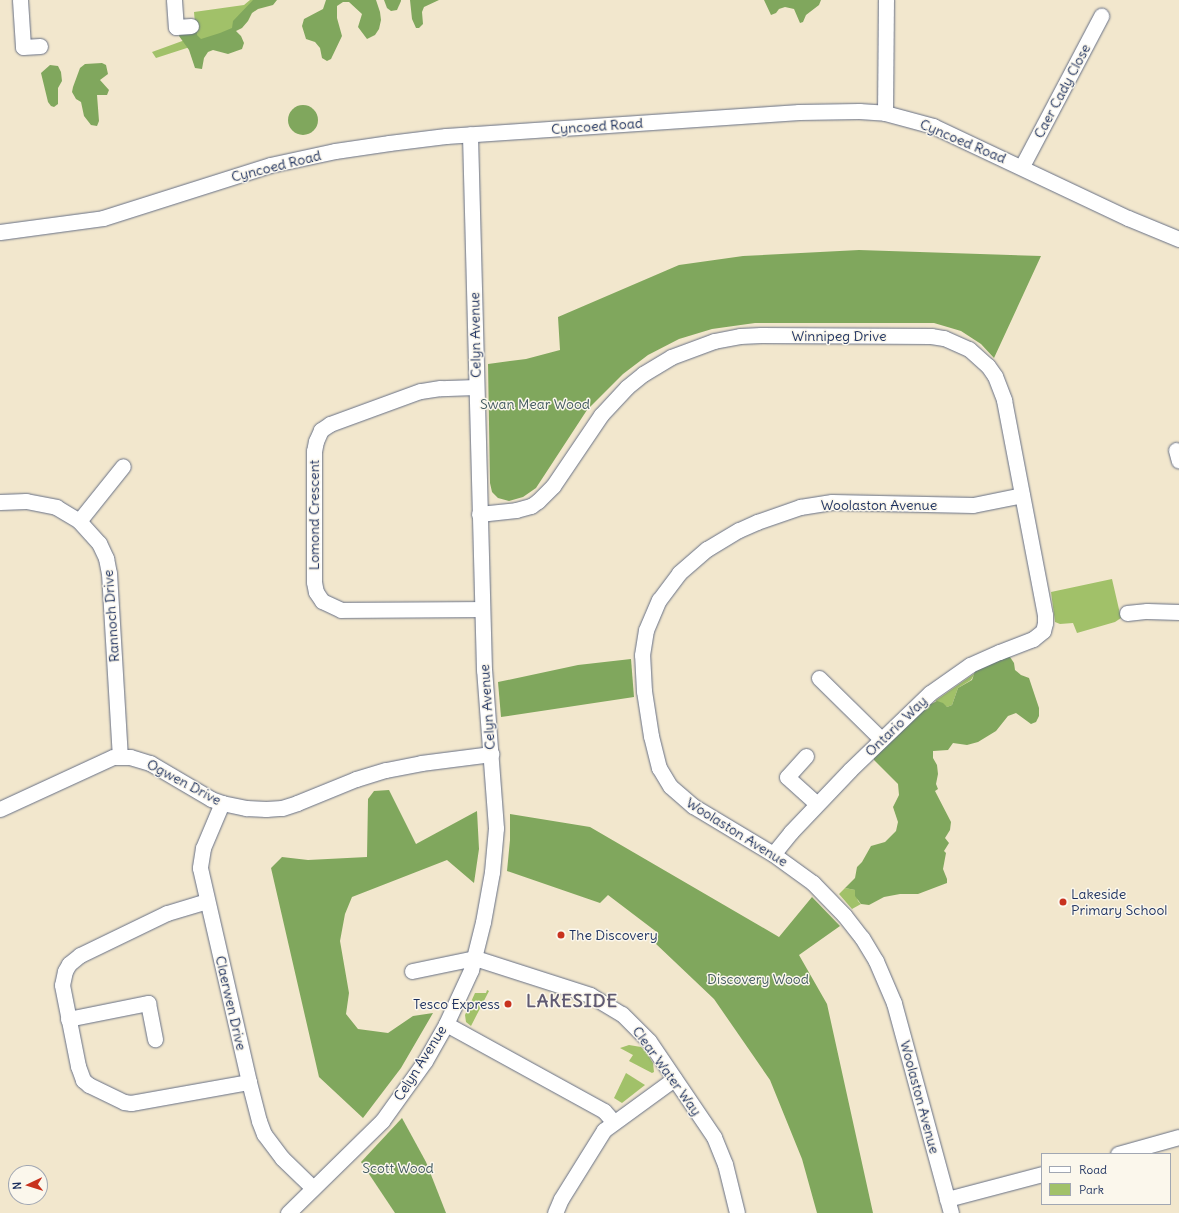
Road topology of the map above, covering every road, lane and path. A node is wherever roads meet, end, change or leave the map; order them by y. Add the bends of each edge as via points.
1 (20, 0) edge
2 (174, 0) edge
3 (886, 0) edge
4 (1101, 16) dead end
5 (191, 26) dead end
6 (40, 46) dead end
7 (885, 113) junction
8 (470, 134) junction
9 (1022, 166) junction
10 (0, 232) edge
11 (1179, 239) edge
12 (476, 387) junction
13 (123, 466) dead end
14 (1022, 495) junction
15 (0, 502) edge
16 (480, 514) junction
17 (79, 521) junction
18 (482, 608) junction
19 (1179, 612) edge
20 (1127, 613) dead end
21 (1043, 631) joint
22 (819, 678) dead end
23 (881, 739) junction
24 (491, 754) junction
25 (120, 756) junction
26 (806, 756) dead end
27 (222, 803) junction
28 (817, 804) junction
29 (0, 809) edge
30 (773, 854) junction
31 (207, 901) junction
32 (475, 958) junction
33 (412, 971) dead end
34 (68, 1018) junction
35 (446, 1024) junction
36 (154, 1039) dead end
37 (674, 1079) junction
38 (249, 1082) junction
39 (613, 1121) junction
40 (1179, 1137) edge
41 (1122, 1153) edge
42 (1041, 1174) edge
43 (313, 1188) junction
44 (949, 1206) edge
45 (288, 1213) edge
46 (555, 1213) edge
47 (738, 1213) edge

1 - 6 street via 23,47
2 - 5 street via 176,27
3 - 7 street
4 - 9 street, Caer Cady Close
7 - 8 street, Cyncoed Road via 799,112
7 - 9 street, Cyncoed Road via 934,126
8 - 10 street, Cyncoed Road via 395,142 300,158 223,179 103,218
8 - 12 street, Celyn Avenue
9 - 11 street, Cyncoed Road via 1122,215
12 - 16 street, Celyn Avenue
12 - 18 street, Lomond Crescent via 420,391 330,424 321,430 314,451 314,582 316,592 322,601 341,610
13 - 17 street
14 - 16 street, Winnipeg Drive via 1001,387 988,366 969,349 944,338 931,336 761,335 714,341 684,351 656,365 626,387 601,415 553,486 538,501 516,510
14 - 21 street, Winnipeg Drive via 1045,615
14 - 30 street, Woolaston Avenue via 973,505 842,502 800,507 757,522 724,538 693,560 668,586 646,630 642,655 646,706 659,768 670,786 683,799
15 - 17 street, Rannoch Drive via 26,500 41,503 56,507
16 - 18 street, Celyn Avenue
17 - 25 street, Rannoch Drive via 99,543 106,558 109,574
18 - 24 street, Celyn Avenue
19 - 20 street via 1148,610
21 - 23 street, Ontario Way via 1033,639 992,654 961,670 920,702
22 - 23 street
23 - 28 street, Ontario Way
24 - 27 street, Ogwen Drive via 421,763 366,776 282,808 246,808
24 - 32 street, Celyn Avenue via 496,822 495,855
25 - 27 street, Ogwen Drive via 139,758 150,763
25 - 29 street, Ogwen Drive via 105,760
26 - 28 street via 787,777
27 - 31 street, Claerwen Drive via 201,859
28 - 30 street, Ontario Way
30 - 44 street, Woolaston Avenue via 813,883 833,902 862,938 876,961 894,1004
31 - 34 street via 167,913 75,958 65,971 62,985
31 - 38 street, Claerwen Drive
32 - 33 street
32 - 35 street, Celyn Avenue
32 - 37 street, Clear Water Way via 590,995 607,1004 642,1033
34 - 36 street via 148,1002
34 - 38 street via 83,1080 124,1102 138,1103
35 - 39 street via 604,1111
35 - 43 street, Celyn Avenue via 413,1078 382,1121
37 - 39 street
37 - 47 street, Clear Water Way via 720,1150
38 - 43 street, Claerwen Drive via 264,1134 282,1158
39 - 46 street via 597,1138
40 - 41 street
42 - 44 street
43 - 45 street, Celyn Avenue

